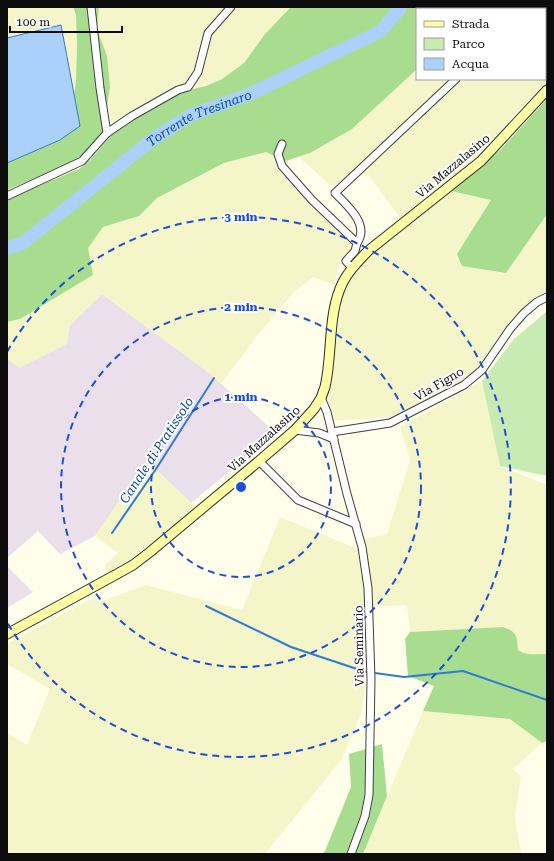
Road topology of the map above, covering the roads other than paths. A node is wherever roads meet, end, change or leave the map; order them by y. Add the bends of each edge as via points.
1 (91, 7) edge
2 (231, 7) edge
3 (455, 80) edge
4 (547, 90) edge
5 (108, 133) junction
6 (282, 144) dead end
7 (7, 196) edge
8 (357, 243) junction
9 (352, 268) junction
10 (547, 297) edge
11 (321, 398) junction
12 (295, 430) junction
13 (333, 435) junction
14 (259, 461) junction
15 (356, 524) junction
16 (7, 634) edge
17 (351, 854) edge

1 - 5 street
2 - 5 street via 208,33 198,72 188,87 132,116
3 - 8 street via 336,193 355,215 361,228 362,237
4 - 9 main road, Via Mazzalasino via 482,161 368,251
5 - 7 street via 82,161
6 - 8 street via 278,154 282,166 312,200
8 - 9 street via 356,250 346,261
9 - 11 main road, Via Mazzalasino via 336,302 326,379
10 - 13 street, Via Figno via 524,313 482,370 464,384 390,423
11 - 12 main road, Via Mazzalasino
11 - 13 street, Via Seminario
12 - 13 street
12 - 14 main road, Via Mazzalasino
13 - 15 street, Via Seminario
14 - 15 street via 298,500
14 - 16 main road, Via Mazzalasino via 133,565
15 - 17 street, Via Seminario via 367,573 369,614 369,795 365,816

